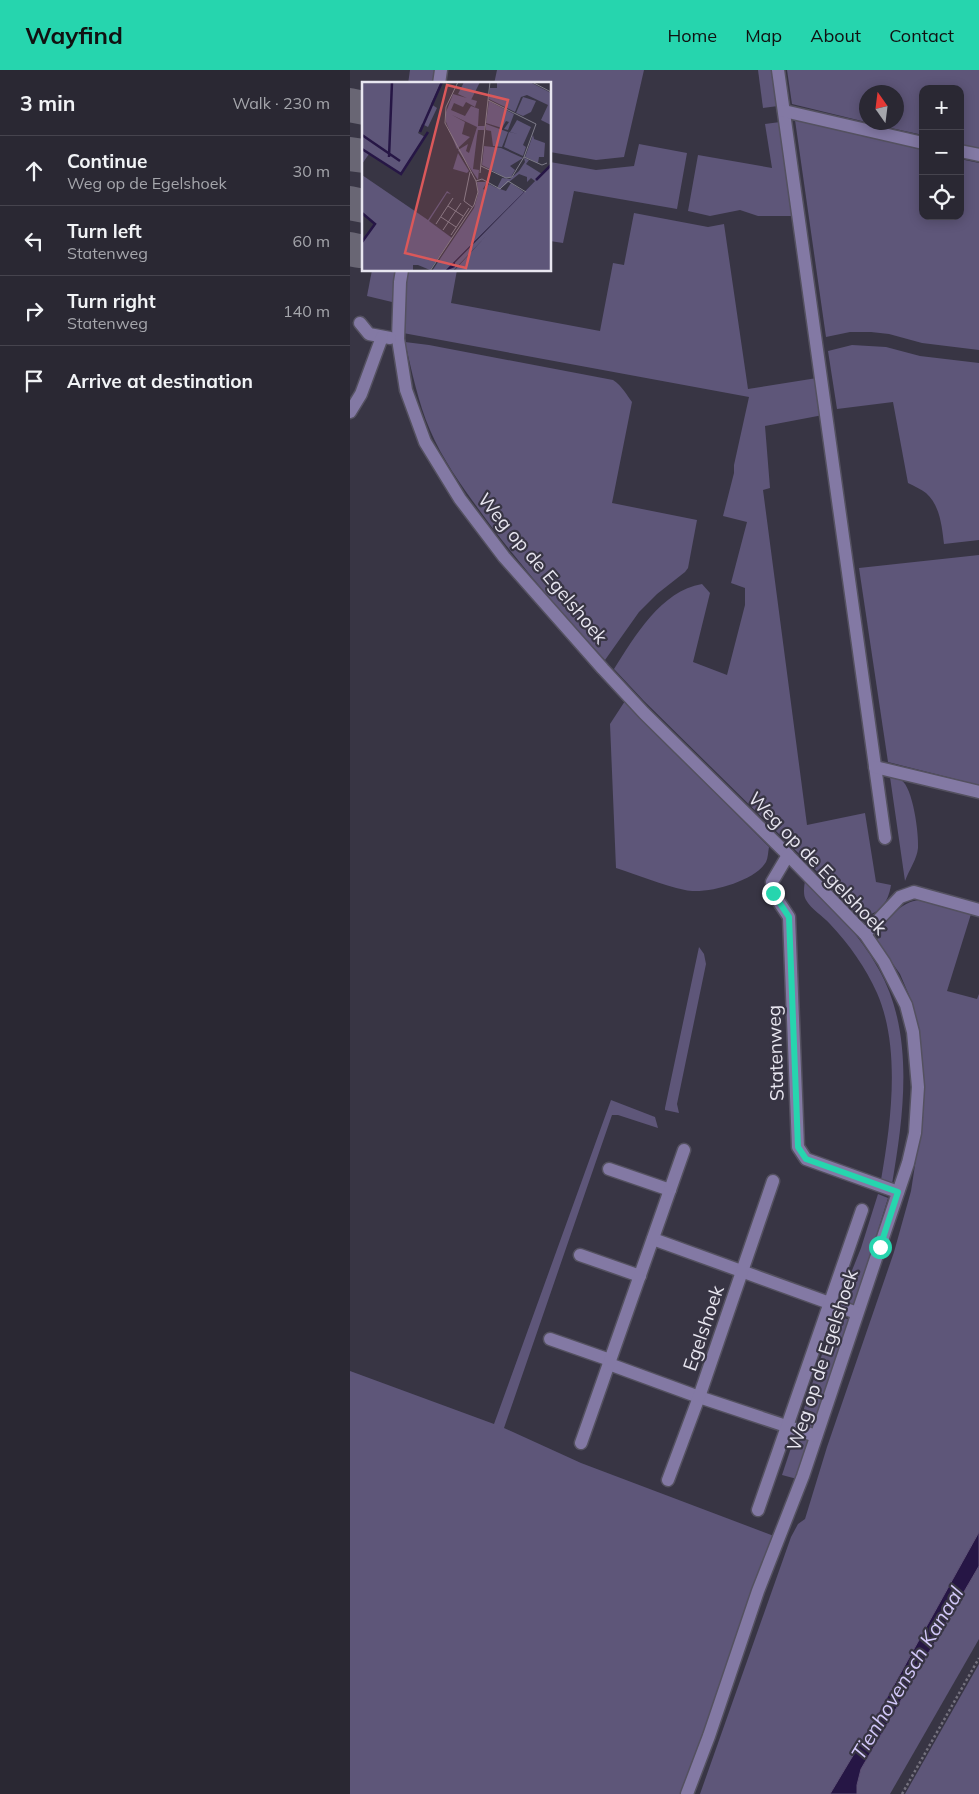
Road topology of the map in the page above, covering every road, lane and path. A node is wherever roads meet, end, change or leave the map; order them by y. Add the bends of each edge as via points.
1 (778, 70) edge
2 (784, 111) junction
3 (919, 141) edge
4 (964, 152) edge
5 (979, 156) edge
6 (402, 271) edge
7 (360, 323) dead end
8 (382, 337) junction
9 (398, 339) junction
10 (350, 412) edge
11 (875, 767) junction
12 (979, 792) edge
13 (885, 838) dead end
14 (788, 855) junction
15 (979, 910) edge
16 (865, 934) junction
17 (684, 1150) dead end
18 (609, 1169) dead end
19 (773, 1181) dead end
20 (670, 1190) junction
21 (898, 1192) junction
22 (862, 1210) dead end
23 (653, 1239) junction
24 (580, 1255) dead end
25 (742, 1271) junction
26 (640, 1276) junction
27 (829, 1303) junction
28 (858, 1313) junction
29 (550, 1340) dead end
30 (610, 1362) junction
31 (699, 1397) junction
32 (787, 1426) junction
33 (816, 1436) junction
34 (581, 1443) dead end
35 (668, 1480) dead end
36 (758, 1510) dead end
37 (979, 1658) edge
38 (687, 1794) edge
39 (902, 1794) edge

1 - 2 street
2 - 3 street
2 - 11 street
4 - 5 street
6 - 9 street, Weg op de Egelshoek
7 - 8 street via 369,334
8 - 9 street
8 - 10 street via 361,394
9 - 14 street, Weg op de Egelshoek via 406,390 425,442 460,499 504,557 637,705
11 - 12 street
11 - 13 street
14 - 16 street, Weg op de Egelshoek
14 - 21 street, Statenweg via 772,882 773,893 789,917 798,1147 806,1159
15 - 16 street via 914,892 900,897
16 - 21 street, Weg op de Egelshoek via 906,1005 913,1032 918,1087 915,1133
17 - 20 street
18 - 20 street
19 - 25 street, Egelshoek
20 - 23 street
21 - 28 street, Weg op de Egelshoek
22 - 27 street
23 - 25 street, Egelshoek
23 - 26 street
24 - 26 street
25 - 27 street, Egelshoek
25 - 31 street, Egelshoek
26 - 30 street
27 - 28 street, Egelshoek
27 - 32 street
28 - 33 street, Weg op de Egelshoek
29 - 30 street, Egelshoek
30 - 31 street, Egelshoek
30 - 34 street
31 - 32 street, Egelshoek
31 - 35 street, Egelshoek
32 - 33 street, Egelshoek
32 - 36 street
33 - 38 street, Weg op de Egelshoek
37 - 39 path

